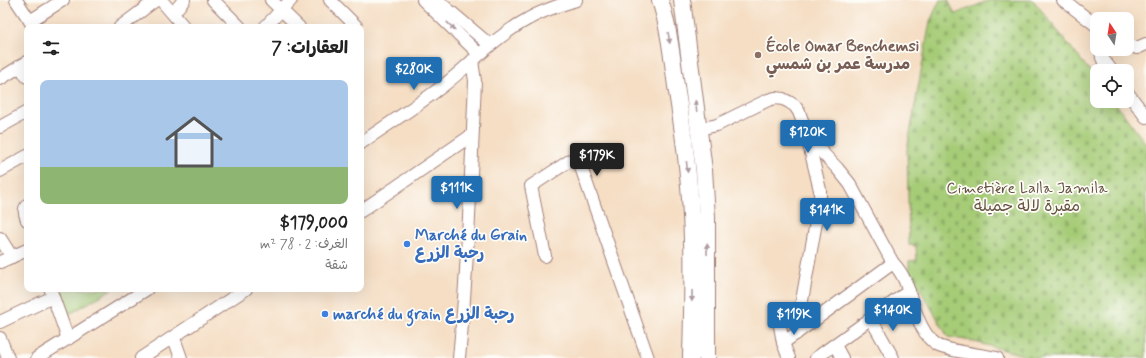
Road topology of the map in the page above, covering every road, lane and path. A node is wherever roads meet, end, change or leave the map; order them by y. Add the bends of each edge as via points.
1 (16, 0) edge
2 (63, 0) edge
3 (156, 0) edge
4 (162, 0) edge
5 (184, 0) edge
6 (213, 0) edge
7 (271, 0) edge
8 (291, 0) edge
9 (330, 0) edge
10 (423, 0) edge
11 (437, 0) edge
12 (576, 0) edge
13 (660, 0) edge
14 (682, 0) edge
15 (1063, 0) edge
16 (282, 9) junction
17 (172, 13) junction
18 (1090, 21) edge
19 (32, 24) edge
20 (124, 24) edge
21 (181, 24) edge
22 (237, 24) edge
23 (268, 24) edge
24 (296, 24) edge
25 (354, 24) edge
26 (1146, 44) edge
27 (490, 45) junction
28 (1134, 47) edge
29 (476, 57) junction
30 (24, 64) edge
31 (0, 79) edge
32 (1134, 101) edge
33 (24, 114) edge
34 (1146, 117) edge
35 (0, 128) edge
36 (699, 129) junction
37 (806, 131) junction
38 (472, 135) junction
39 (364, 141) edge
40 (24, 158) edge
41 (0, 171) edge
42 (364, 209) edge
43 (0, 238) edge
44 (24, 251) edge
45 (545, 256) dead end
46 (12, 257) junction
47 (0, 262) edge
48 (893, 263) junction
49 (909, 291) junction
50 (142, 292) edge
51 (242, 292) edge
52 (52, 293) edge
53 (871, 319) junction
54 (779, 320) dead end
55 (0, 322) edge
56 (796, 334) junction
57 (0, 338) edge
58 (174, 338) junction
59 (68, 339) junction
60 (783, 343) junction
61 (835, 345) junction
62 (146, 356) edge
63 (8, 358) edge
64 (37, 358) edge
65 (181, 358) edge
66 (458, 358) edge
67 (648, 358) edge
68 (691, 358) edge
69 (707, 358) edge
70 (789, 358) edge
71 (816, 358) edge
72 (842, 358) edge
73 (893, 358) edge
74 (998, 358) edge

1 - 19 street
2 - 19 street
3 - 20 street
4 - 17 street
5 - 17 street
6 - 22 street
7 - 16 street
8 - 16 street
9 - 25 street
10 -> 29 street
11 - 27 street
12 - 27 street via 528,19
13 -> 68 main road via 667,27 688,175 693,281
36 -> 14 main road
15 - 18 street
16 - 23 street
16 - 24 street
17 - 21 street
26 - 28 street via 1138,48
27 - 29 street
29 - 38 street
29 - 39 street via 444,85
30 - 31 street
32 - 34 street
33 - 35 street
36 - 37 street via 717,125 775,98 795,106
69 -> 36 main road via 707,217
37 - 48 street via 814,144 850,184
37 - 56 street via 820,200
38 - 42 street
38 - 66 street via 465,293
40 - 41 street
43 - 46 street
44 - 46 street
45 - 67 street via 531,186 578,156
46 - 47 street
48 - 49 street via 900,270
48 - 56 street
49 - 53 street
49 - 74 street via 923,328 937,345
50 - 59 street
51 - 58 street
52 - 55 street
52 - 59 street
53 - 61 street
53 - 73 street
54 - 60 street
56 - 60 street
57 - 63 street
58 - 62 street
58 - 65 street
59 - 64 street
60 - 70 street
61 - 71 street
61 - 72 street

